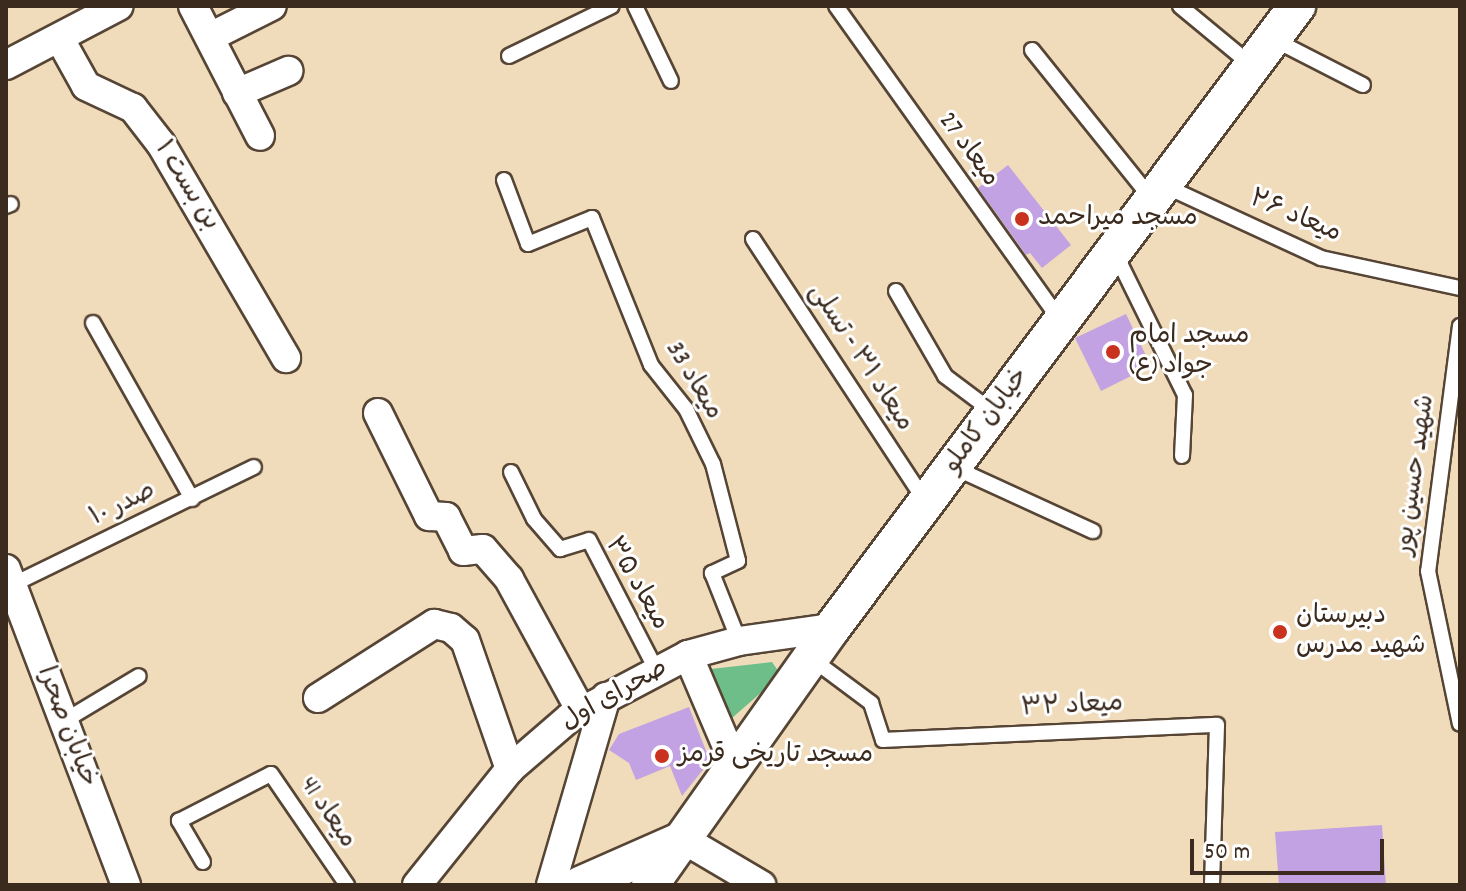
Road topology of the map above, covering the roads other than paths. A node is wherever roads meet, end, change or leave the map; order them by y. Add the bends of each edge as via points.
1 (119, 6) edge
2 (193, 6) edge
3 (272, 6) edge
4 (612, 6) edge
5 (635, 6) edge
6 (836, 6) edge
7 (1180, 6) edge
8 (1297, 6) edge
9 (210, 37) junction
10 (61, 41) junction
11 (1032, 50) dead end
12 (1263, 52) junction
13 (509, 56) dead end
14 (6, 65) edge
15 (288, 71) dead end
16 (671, 81) dead end
17 (1363, 85) dead end
18 (237, 93) junction
19 (260, 136) dead end
20 (504, 180) dead end
21 (1158, 192) junction
22 (753, 239) dead end
23 (1114, 251) junction
24 (1460, 288) edge
25 (896, 291) dead end
26 (1061, 322) junction
27 (93, 323) dead end
28 (1460, 326) edge
29 (286, 358) dead end
30 (378, 413) dead end
31 (993, 413) junction
32 (1182, 456) dead end
33 (254, 467) dead end
34 (953, 467) junction
35 (511, 472) dead end
36 (192, 499) junction
37 (926, 503) junction
38 (1093, 531) dead end
39 (9, 577) edge
40 (832, 628) junction
41 (749, 640) junction
42 (688, 655) junction
43 (656, 669) junction
44 (801, 672) junction
45 (139, 676) dead end
46 (318, 698) dead end
47 (593, 704) junction
48 (64, 721) junction
49 (1460, 724) edge
50 (735, 765) junction
51 (510, 769) junction
52 (683, 839) junction
53 (203, 862) dead end
54 (732, 878) edge
55 (126, 885) edge
56 (347, 885) edge
57 (417, 885) edge
58 (551, 885) edge
59 (580, 885) edge
60 (650, 885) edge
61 (761, 885) edge
62 (1212, 885) edge

1 - 10 street
2 - 9 street
3 - 9 street
4 - 13 lane
5 - 16 lane
6 - 26 lane, میعاد 27
7 - 12 lane
8 - 12 street, خیابان کاملو
9 - 18 street
10 - 14 street
10 - 29 street, بن بست ۱ via 86,86 133,108 161,144
11 - 21 lane
12 - 17 lane
12 - 21 street, خیابان کاملو
15 - 18 street
18 - 19 street
20 - 41 lane, میعاد 33 via 528,244 592,218 651,365 686,409 713,464 738,561 712,573
21 - 23 street, خیابان کاملو
21 - 24 lane, میعاد ۲۶ via 1321,258
22 - 37 lane, میعاد ۳۱ - تسلی
23 - 26 street, خیابان کاملو
23 - 32 lane via 1185,395
25 - 31 lane via 945,376
26 - 31 street, خیابان کاملو
27 - 36 lane
28 - 49 lane, شهید حسین پور via 1428,571
30 - 47 street via 429,516 446,517 463,551 483,549
31 - 34 street, خیابان کاملو
33 - 36 lane, صدر ۱۰
34 - 37 street, خیابان کاملو
34 - 38 lane
35 - 43 lane, میعاد ۳۵ via 534,519 560,549 589,540
36 - 39 lane, صدر ۱۰
37 - 40 street, خیابان کاملو
39 - 48 street, خیابان صحرا
40 - 41 street, صحرای اول
40 - 44 street, خیابان کاملو
41 - 42 street, صحرای اول
41 - 44 street via 782,648
42 - 43 street, صحرای اول
42 - 50 street
43 - 47 street, صحرای اول
44 - 50 street, خیابان کاملو
44 - 62 lane, میعاد ۳۲ via 871,703 883,740 1217,725
45 - 48 lane
46 - 51 street via 434,624 451,628 465,640
47 - 51 street, صحرای اول
47 - 58 street
48 - 55 street, خیابان صحرا
50 - 52 street, خیابان کاملو
51 - 57 street, صحرای اول
52 - 54 street
52 - 59 street
52 - 60 street, خیابان کاملو
53 - 56 lane, میعاد 41 via 179,821 271,774
54 - 61 street

